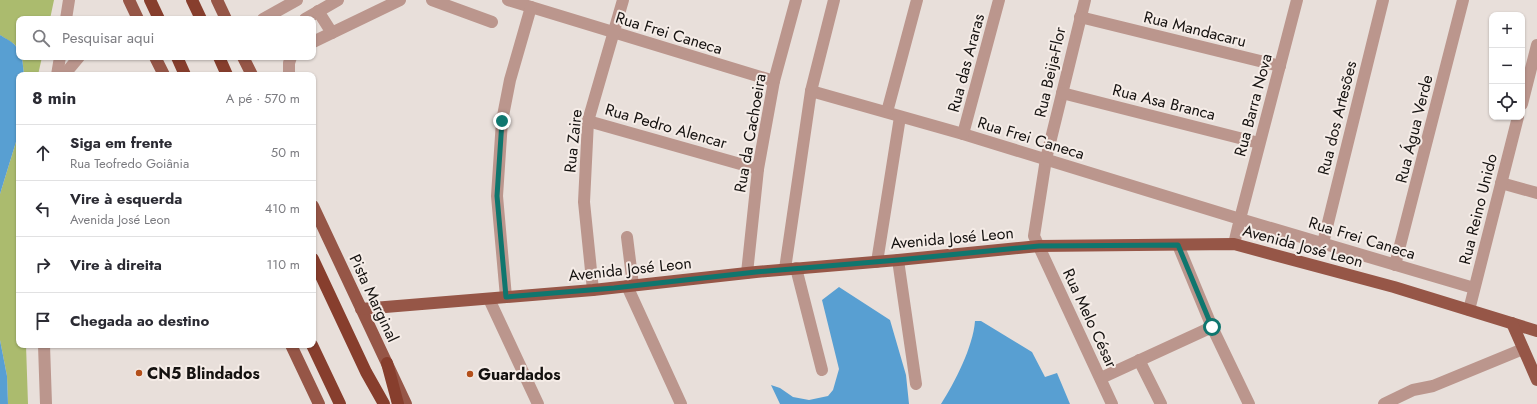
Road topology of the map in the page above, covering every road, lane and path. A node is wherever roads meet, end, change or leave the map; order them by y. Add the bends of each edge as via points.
1 (69, 0) edge
2 (129, 0) edge
3 (150, 0) edge
4 (192, 0) edge
5 (217, 0) edge
6 (297, 0) edge
7 (338, 0) edge
8 (400, 0) edge
9 (432, 0) edge
10 (508, 0) edge
11 (623, 0) edge
12 (834, 0) edge
13 (916, 0) edge
14 (999, 0) edge
15 (1085, 0) edge
16 (1297, 0) edge
17 (1383, 0) edge
18 (1463, 0) edge
19 (793, 1) edge
20 (531, 7) junction
21 (318, 11) junction
22 (66, 16) edge
23 (137, 16) edge
24 (158, 16) edge
25 (200, 16) edge
26 (225, 16) edge
27 (268, 16) edge
28 (310, 16) edge
29 (1080, 17) junction
30 (492, 22) dead end
31 (332, 33) junction
32 (614, 33) junction
33 (316, 41) edge
34 (1537, 45) edge
35 (60, 60) edge
36 (76, 60) edge
37 (157, 60) edge
38 (178, 60) edge
39 (220, 60) edge
40 (244, 60) edge
41 (290, 60) edge
42 (1280, 66) junction
43 (58, 72) edge
44 (66, 72) edge
45 (163, 72) edge
46 (184, 72) edge
47 (226, 72) edge
48 (250, 72) edge
49 (289, 72) edge
50 (1534, 74) edge
51 (774, 81) junction
52 (811, 91) junction
53 (1062, 93) junction
54 (1525, 96) edge
55 (887, 112) junction
56 (900, 117) junction
57 (1517, 120) edge
58 (588, 121) junction
59 (963, 134) junction
60 (1259, 143) junction
61 (1046, 160) junction
62 (758, 169) junction
63 (1501, 183) junction
64 (1537, 193) edge
65 (316, 212) edge
66 (1240, 219) junction
67 (627, 237) dead end
68 (1323, 243) junction
69 (1234, 244) junction
70 (1178, 245) junction
71 (1039, 246) junction
72 (898, 260) junction
73 (877, 262) junction
74 (316, 265) edge
75 (1395, 265) junction
76 (786, 269) junction
77 (751, 272) junction
78 (630, 286) junction
79 (1474, 288) junction
80 (593, 290) junction
81 (506, 297) junction
82 (489, 299) junction
83 (361, 309) junction
84 (1470, 310) junction
85 (1512, 323) junction
86 (1212, 327) junction
87 (1537, 331) edge
88 (44, 348) edge
89 (292, 348) edge
90 (313, 348) edge
91 (1523, 350) junction
92 (1139, 360) junction
93 (387, 363) junction
94 (822, 370) dead end
95 (1101, 378) junction
96 (1537, 380) edge
97 (916, 384) dead end
98 (46, 404) edge
99 (319, 404) edge
100 (340, 404) edge
101 (384, 404) edge
102 (398, 404) edge
103 (406, 404) edge
104 (538, 404) edge
105 (681, 404) edge
106 (1112, 404) edge
107 (1161, 404) edge
108 (1249, 404) edge
109 (1384, 404) edge

1 - 22 street
2 - 23 main road
3 - 24 highway
4 - 25 highway
5 - 26 main road
6 - 27 street
7 - 21 street
8 - 31 street
9 - 30 street
10 - 20 street, Rua Frei Caneca
11 - 32 street, Rua Zaire
12 - 52 street
13 - 55 street
14 - 59 street, Rua das Araras
15 - 29 street, Rua Beija-Flor
16 - 42 street, Rua Barra Nova
17 - 68 street, Rua dos Artesões
18 - 75 street, Rua Água Verde
19 - 51 street, Rua da Cachoeira
20 - 32 street, Rua Frei Caneca
20 - 81 street via 510,80 502,121 497,196
21 - 28 street
21 - 31 street
29 - 42 street, Rua Mandacaru
29 - 53 street, Rua Beija-Flor
31 - 33 street
32 - 51 street, Rua Frei Caneca
32 - 58 street, Rua Zaire
34 - 50 street
35 - 43 street
36 - 44 street
37 - 45 main road
38 - 46 highway
39 - 47 highway
40 - 48 main road
41 - 49 street
42 - 60 street, Rua Barra Nova
50 - 54 street
51 - 62 street, Rua da Cachoeira
52 - 55 street, Rua Frei Caneca
52 - 76 street
53 - 60 street, Rua Asa Branca
53 - 61 street, Rua Beija-Flor
55 - 56 street, Rua Frei Caneca
56 - 59 street, Rua Frei Caneca
56 - 73 street
57 - 63 street, Rua Reino Unido
58 - 62 street, Rua Pedro Alencar
58 - 80 street, Rua Zaire via 584,202
59 - 61 street, Rua Frei Caneca
60 - 66 street, Rua Barra Nova
61 - 66 street, Rua Frei Caneca
61 - 71 street, Rua Beija-Flor via 1034,236
62 - 77 street, Rua da Cachoeira
63 - 64 street
63 - 79 street, Rua Reino Unido
65 - 83 main road, Pista Marginal
66 - 68 street, Rua Frei Caneca
66 - 69 street
67 - 78 street
68 - 75 street, Rua Frei Caneca
69 - 70 main road, Avenida José Leon
69 - 84 main road, Avenida José Leon
70 - 71 main road, Avenida José Leon
70 - 86 street
71 - 72 main road, Avenida José Leon
71 - 95 street, Rua Melo César
72 - 73 main road, Avenida José Leon
72 - 97 street
73 - 76 main road, Avenida José Leon
74 - 101 highway via 366,372
75 - 79 street, Rua Frei Caneca
76 - 77 main road, Avenida José Leon
76 - 94 street
77 - 78 main road, Avenida José Leon
78 - 80 main road, Avenida José Leon
78 - 105 street
79 - 84 street, Rua Reino Unido
80 - 81 main road, Avenida José Leon
81 - 82 main road, Avenida José Leon
82 - 83 main road, Avenida José Leon
82 - 104 street
83 - 93 main road, Pista Marginal
84 - 85 main road, Avenida José Leon
85 - 87 main road, Avenida José Leon
85 - 91 main road
86 - 92 street
86 - 108 street
88 - 98 street
89 - 99 main road
90 - 100 highway
91 - 96 main road
91 - 109 street via 1433,386 1413,390
92 - 95 street
92 - 107 street
93 - 102 highway
93 - 103 main road, Pista Marginal
95 - 106 street, Rua Melo César

